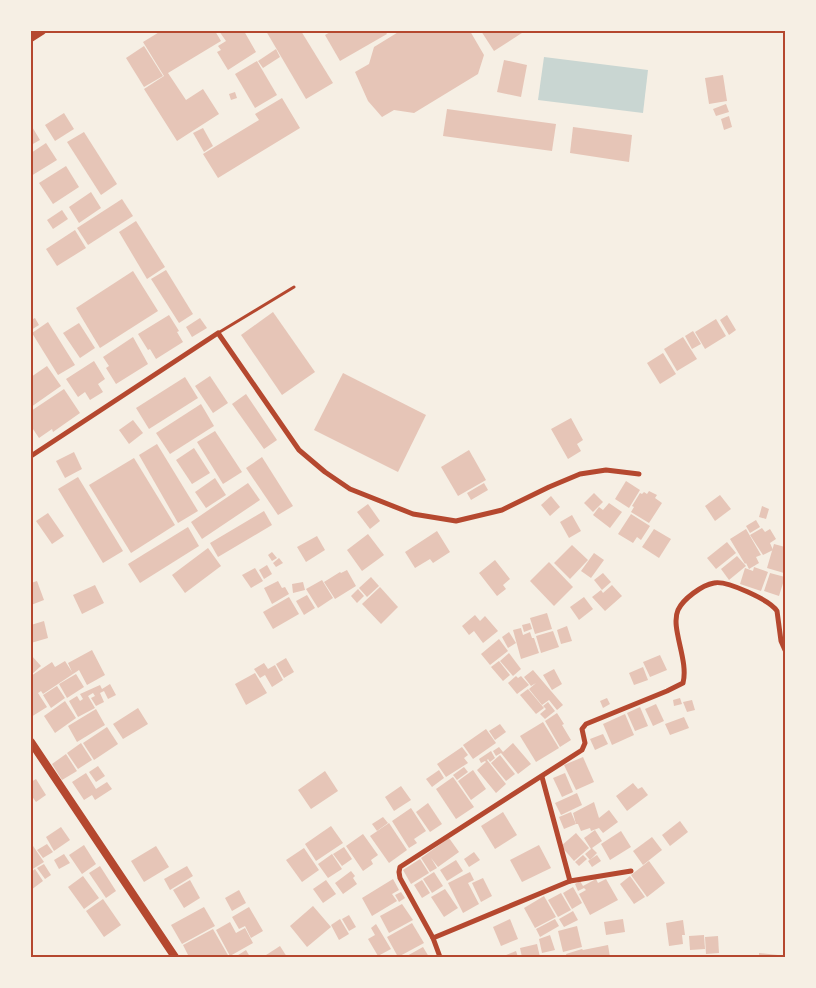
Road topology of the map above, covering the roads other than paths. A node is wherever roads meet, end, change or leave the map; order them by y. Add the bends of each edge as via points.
1 (42, 31) edge
2 (32, 37) edge
3 (294, 287) dead end
4 (218, 333) junction
5 (31, 456) edge
6 (639, 474) dead end
7 (785, 650) edge
8 (31, 742) edge
9 (542, 777) junction
10 (631, 871) dead end
11 (570, 882) junction
12 (432, 938) junction
13 (175, 957) edge
14 (440, 957) edge

1 - 2 street
3 - 4 lane
4 - 5 street
4 - 6 street via 300,450 350,489 413,514 456,521 502,510 548,486 580,474 606,470
7 - 9 street via 774,607 725,584 713,582 704,586 683,602 675,618 685,665 683,683 586,724 582,728 582,750
8 - 13 street
9 - 11 street
9 - 12 street via 400,867 400,878
10 - 11 street
11 - 12 street
12 - 14 street

